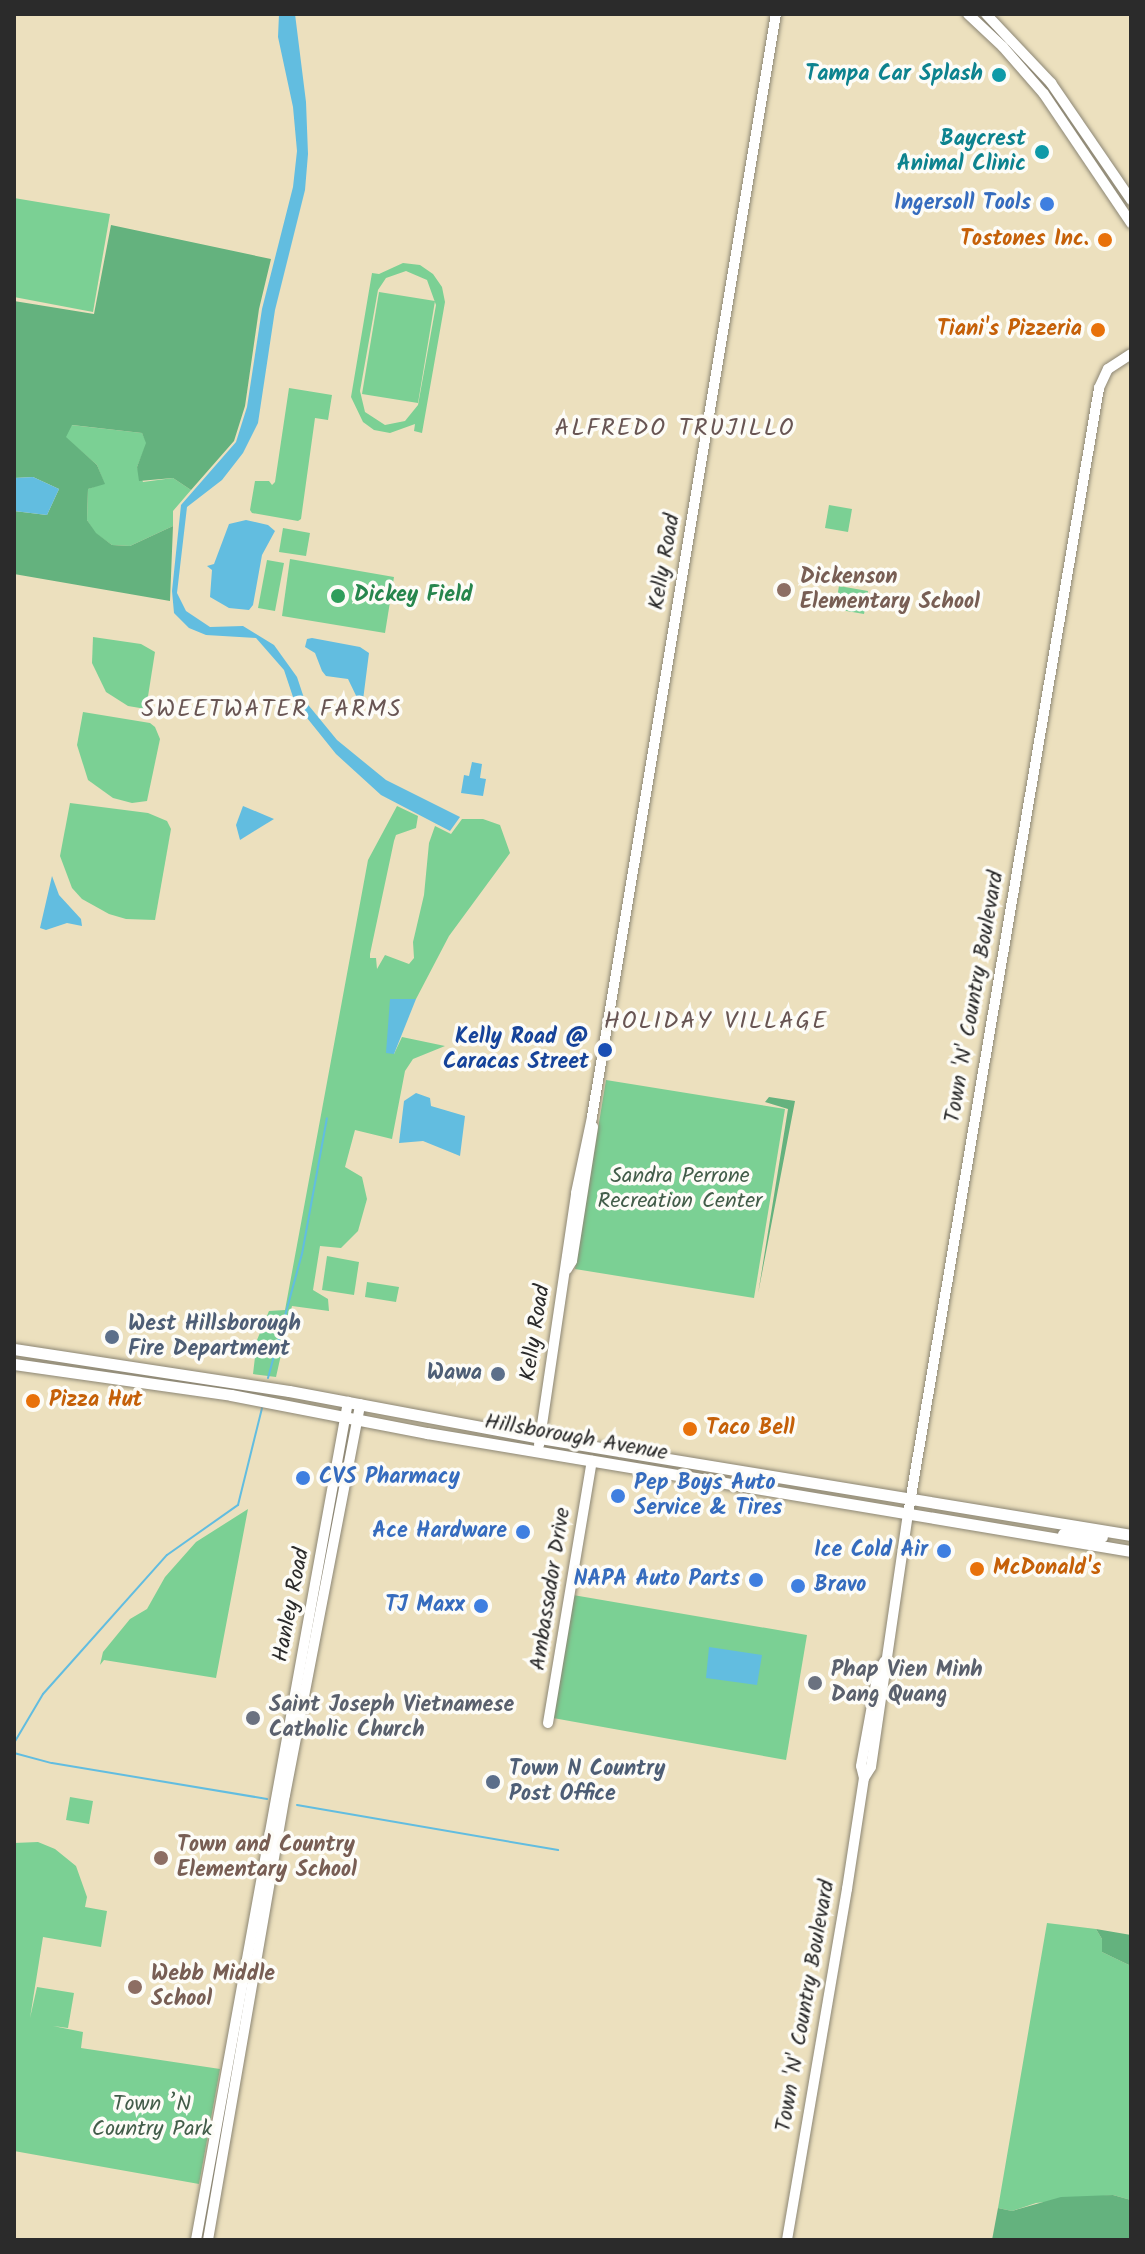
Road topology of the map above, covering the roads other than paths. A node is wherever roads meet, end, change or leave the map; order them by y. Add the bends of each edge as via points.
1 (776, 14) edge
2 (968, 14) edge
3 (986, 14) edge
4 (1098, 151) junction
5 (1088, 158) junction
6 (1131, 200) edge
7 (1131, 223) edge
8 (1131, 354) edge
9 (14, 1349) edge
10 (50, 1355) junction
11 (14, 1356) edge
12 (87, 1361) junction
13 (14, 1364) edge
14 (34, 1367) junction
15 (153, 1371) junction
16 (196, 1376) junction
17 (90, 1377) junction
18 (138, 1384) junction
19 (354, 1403) junction
20 (352, 1418) junction
21 (539, 1445) junction
22 (592, 1461) junction
23 (681, 1461) junction
24 (696, 1478) junction
25 (788, 1479) junction
26 (910, 1499) junction
27 (908, 1514) junction
28 (1107, 1531) junction
29 (1131, 1535) edge
30 (1058, 1539) junction
31 (1131, 1544) edge
32 (1118, 1549) junction
33 (1131, 1551) edge
34 (548, 1723) dead end
35 (282, 1784) junction
36 (263, 1926) junction
37 (249, 1942) junction
38 (243, 1975) junction
39 (247, 2012) junction
40 (244, 2031) junction
41 (231, 2042) junction
42 (196, 2240) edge
43 (208, 2240) edge
44 (787, 2240) edge

1 - 21 street, Kelly Road
2 - 5 street via 1030,77
3 - 4 street via 1051,83
4 - 5 street
4 - 6 street
5 - 7 street
8 - 26 street, Town 'N' Country Boulevard via 1108,369 1099,388
9 - 10 main road, Hillsborough Avenue
10 - 11 main road
10 - 12 main road, Hillsborough Avenue
12 - 14 main road via 83,1370
12 - 15 main road, Hillsborough Avenue
13 - 14 main road, Hillsborough Avenue
14 - 17 main road, Hillsborough Avenue
15 - 16 main road, Hillsborough Avenue
15 - 17 main road via 102,1370
16 - 18 main road via 190,1383
16 - 19 main road, Hillsborough Avenue
17 - 18 main road, Hillsborough Avenue
18 - 20 main road, Hillsborough Avenue
19 - 20 street, Hanley Road
19 - 21 main road, Hillsborough Avenue
20 - 21 main road, Hillsborough Avenue
20 - 35 street, Hanley Road
21 - 22 main road, Hillsborough Avenue
21 - 23 main road, Hillsborough Avenue
22 - 23 main road via 598,1455 669,1466
22 - 24 main road, Hillsborough Avenue
22 - 34 street, Ambassador Drive
23 - 25 main road, Hillsborough Avenue
24 - 25 main road via 709,1474 783,1485
24 - 27 main road, Hillsborough Avenue
25 - 26 main road, Hillsborough Avenue
26 - 27 street, Town 'N' Country Boulevard
26 - 28 main road, Hillsborough Avenue
27 - 30 main road, Hillsborough Avenue
27 - 44 street, Town 'N' Country Boulevard via 861,1766 864,1778
28 - 29 main road, Hillsborough Avenue
28 - 30 main road via 1103,1537 1069,1534
30 - 32 main road, Hillsborough Avenue
31 - 32 main road
32 - 33 main road, Hillsborough Avenue
35 - 36 street, Hanley Road
35 - 37 street, Hanley Road
36 - 37 street
36 - 39 street, Hanley Road
37 - 38 street, Hanley Road
38 - 39 street
38 - 41 street, Hanley Road
39 - 40 street, Hanley Road
40 - 41 street
40 - 43 street, Hanley Road
41 - 42 street, Hanley Road

